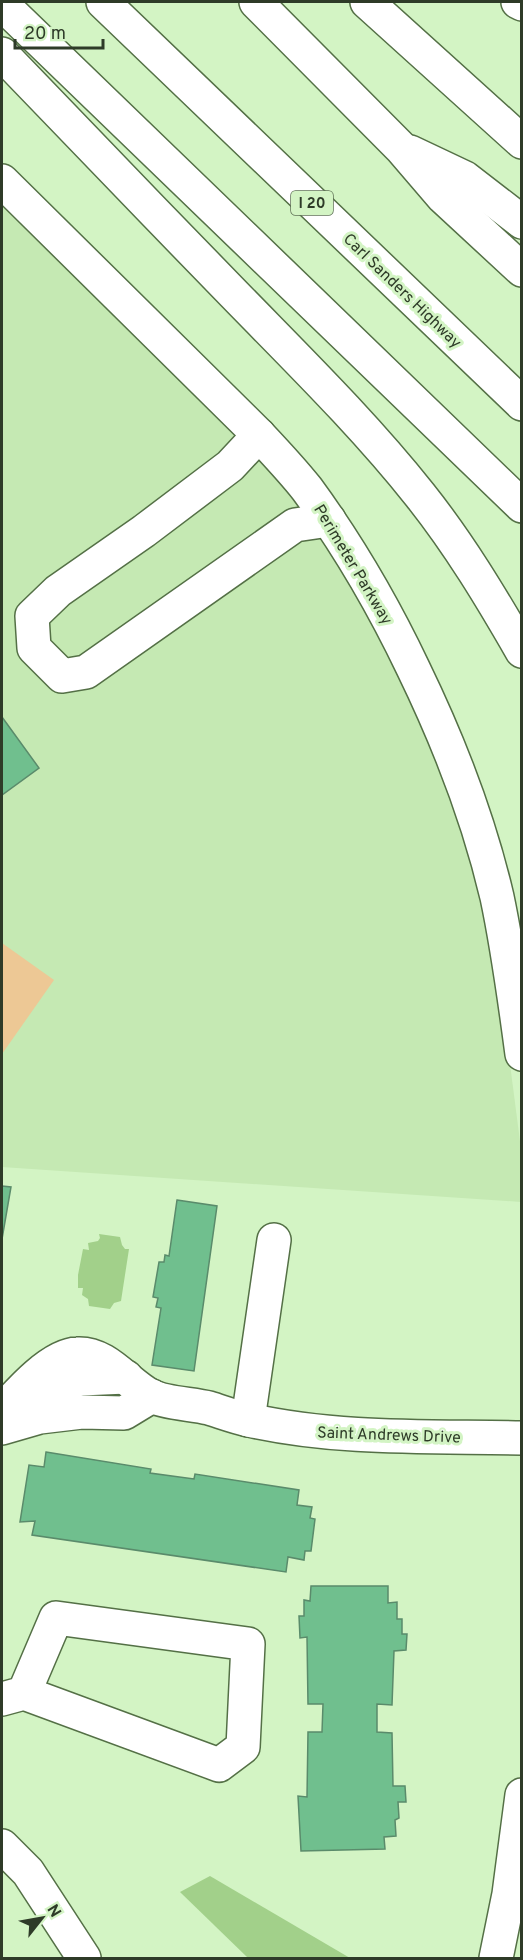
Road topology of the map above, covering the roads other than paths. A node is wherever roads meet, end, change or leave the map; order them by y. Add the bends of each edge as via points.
1 (103, 2) edge
2 (256, 2) edge
3 (367, 2) edge
4 (2, 4) edge
5 (2, 54) edge
6 (522, 142) edge
7 (401, 148) junction
8 (2, 181) edge
9 (522, 222) edge
10 (522, 270) edge
11 (522, 404) edge
12 (259, 435) junction
13 (522, 506) edge
14 (329, 520) junction
15 (522, 651) edge
16 (522, 1054) edge
17 (274, 1240) dead end
18 (52, 1389) junction
19 (152, 1396) junction
20 (8, 1404) edge
21 (248, 1420) junction
22 (2, 1428) edge
23 (522, 1438) edge
24 (13, 1696) edge
25 (522, 1795) edge
26 (2, 1846) edge
27 (84, 1959) edge
28 (495, 1959) edge

1 - 11 main road, Carl Sanders Highway / I 20
2 - 7 main road
3 - 6 main road
4 - 13 main road
5 - 15 main road via 391,461 458,547
7 - 9 main road via 465,177
7 - 10 main road via 443,197
8 - 12 main road, Perimeter Parkway
12 - 14 main road, Perimeter Parkway
12 - 14 main road via 230,466 58,591 32,616 34,648 62,676 86,672 295,525
14 - 16 main road, Perimeter Parkway via 401,643 461,774 496,896
17 - 21 main road
18 - 19 main road, Saint Andrews Drive via 82,1412 124,1413
18 - 19 main road, Saint Andrews Drive via 54,1362 76,1354 95,1358
18 - 20 main road, Saint Andrews Drive via 34,1377
18 - 22 main road, Saint Andrews Drive via 40,1417
19 - 21 main road, Saint Andrews Drive
21 - 23 main road, Saint Andrews Drive via 332,1434
24 - 24 main road via 219,1765 243,1746 248,1644 56,1618
25 - 28 main road via 509,1894
26 - 27 main road via 27,1872

